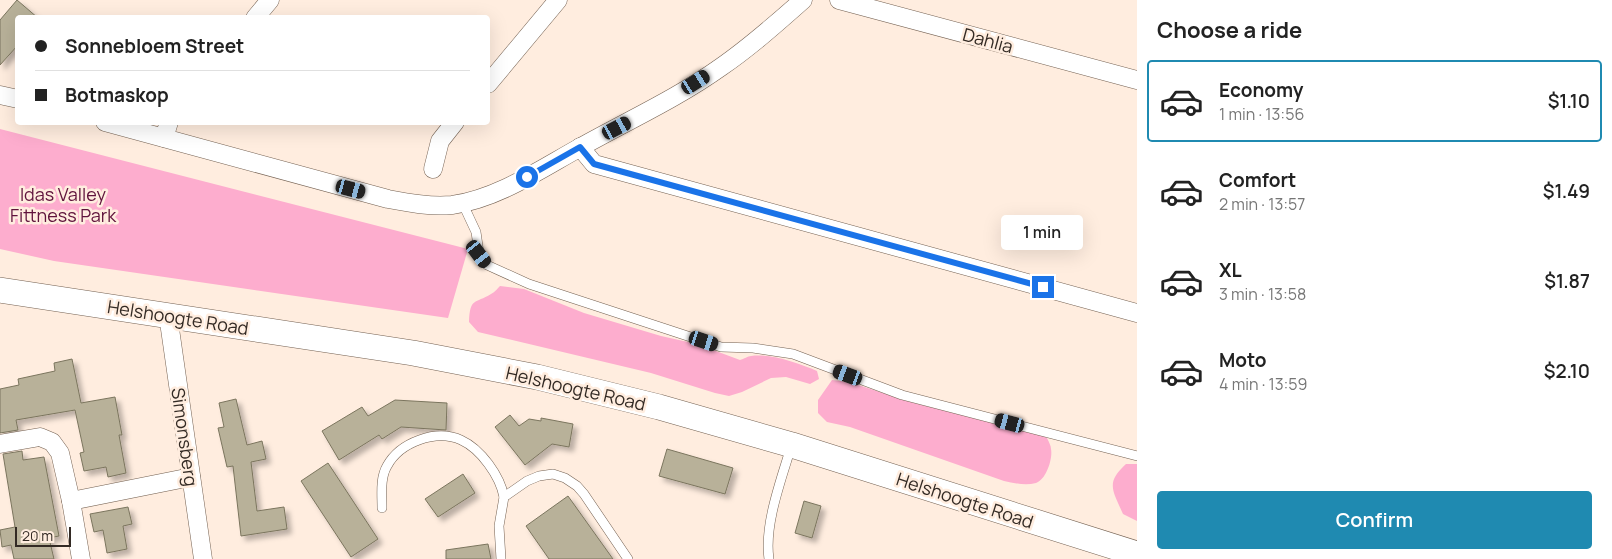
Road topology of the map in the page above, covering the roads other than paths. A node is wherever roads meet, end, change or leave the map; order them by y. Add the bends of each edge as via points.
1 (270, 0) edge
2 (558, 0) edge
3 (803, 0) edge
4 (839, 0) edge
5 (258, 15) edge
6 (1137, 80) edge
7 (490, 82) edge
8 (0, 95) edge
9 (15, 98) edge
10 (128, 125) edge
11 (454, 125) edge
12 (166, 130) edge
13 (580, 147) junction
14 (433, 168) dead end
15 (462, 202) junction
16 (7, 294) edge
17 (1137, 313) edge
18 (168, 315) junction
19 (0, 444) edge
20 (792, 445) junction
21 (1137, 456) edge
22 (191, 477) junction
23 (504, 497) junction
24 (71, 501) junction
25 (382, 508) dead end
26 (767, 548) junction
27 (1137, 554) edge
28 (81, 559) edge
29 (203, 559) edge
30 (501, 559) edge
31 (628, 559) edge
32 (759, 559) edge
33 (768, 559) edge

1 - 5 street
2 - 7 street
3 - 13 street via 766,34 720,68 662,104
4 - 6 street, Dahlia
8 - 9 street
10 - 12 street
11 - 14 street via 440,142
12 - 15 street via 388,199 421,205
13 - 15 street via 527,177
13 - 17 street via 594,164
15 - 21 lane via 476,232 479,254 487,265 529,284 721,347 793,354 902,395
16 - 18 main road, Helshoogte Road
18 - 20 main road, Helshoogte Road via 413,353 537,377
18 - 22 street, Simonsberg
19 - 24 street via 40,437 52,442 60,453
20 - 26 lane via 774,503
20 - 27 main road, Helshoogte Road
22 - 24 street
22 - 29 street, Simonsberg
23 - 25 lane via 496,474 473,448 448,437 422,437 402,449 387,466 382,483
23 - 30 lane via 500,526
23 - 31 lane via 539,476 553,474 565,478 581,490
24 - 28 street
26 - 32 lane
26 - 33 lane

